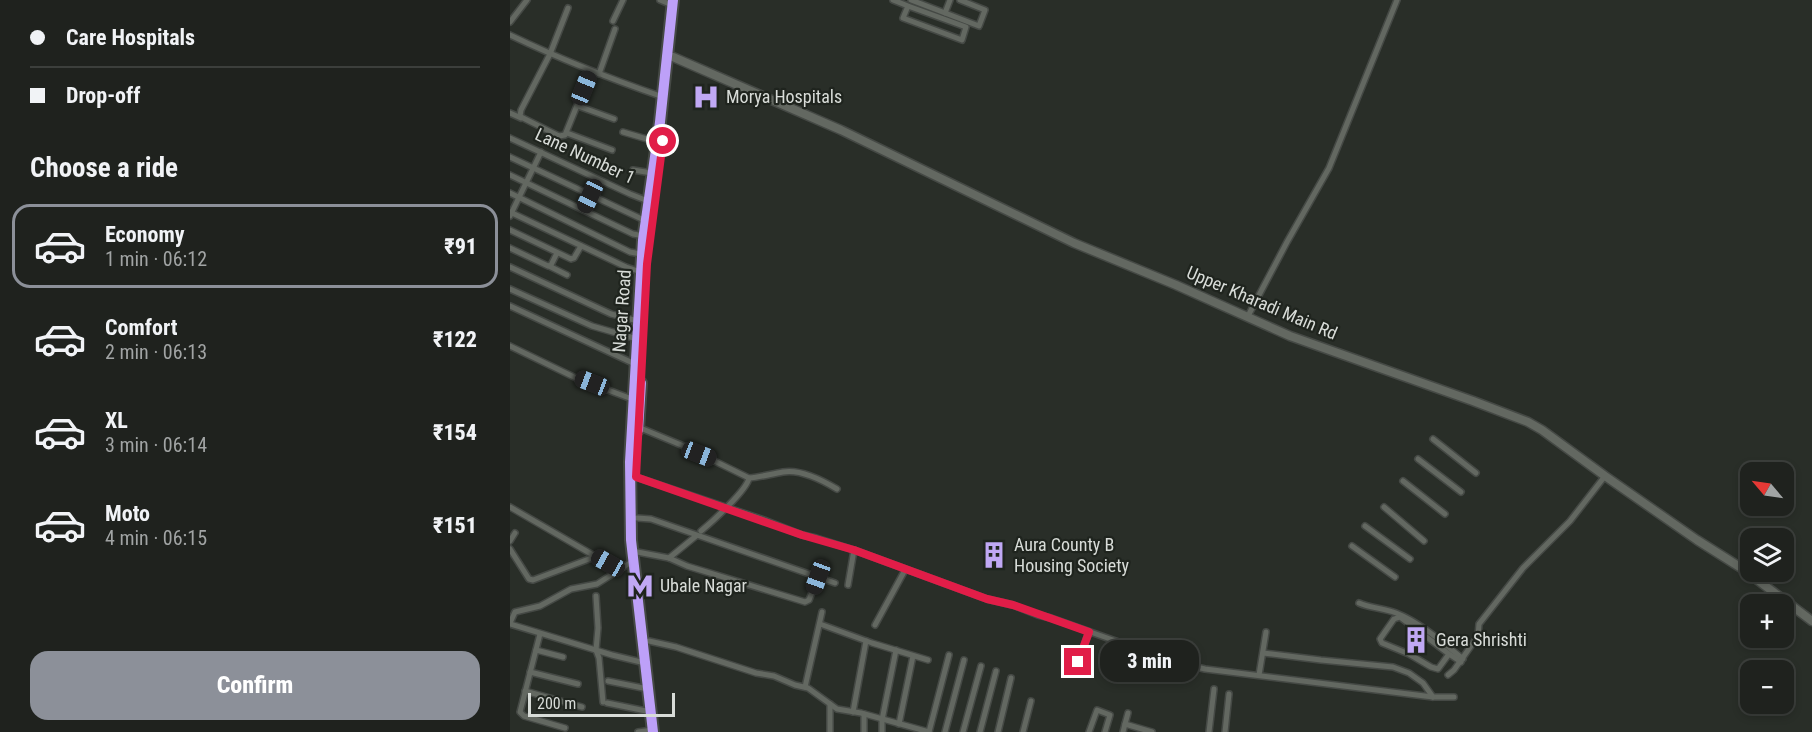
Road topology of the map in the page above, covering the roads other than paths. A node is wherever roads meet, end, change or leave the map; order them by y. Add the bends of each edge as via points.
1 (527, 0) edge
2 (623, 0) edge
3 (660, 0) edge
4 (892, 0) edge
5 (940, 0) edge
6 (960, 0) edge
7 (1397, 0) edge
8 (949, 1) edge
9 (674, 2) edge
10 (909, 3) edge
11 (568, 8) dead end
12 (945, 13) junction
13 (613, 21) dead end
14 (510, 22) edge
15 (615, 29) dead end
16 (510, 35) edge
17 (550, 54) junction
18 (673, 57) junction
19 (591, 71) junction
20 (599, 74) junction
21 (663, 97) junction
22 (578, 106) junction
23 (510, 113) edge
24 (523, 118) junction
25 (614, 119) dead end
26 (624, 132) dead end
27 (567, 133) junction
28 (510, 138) edge
29 (657, 142) junction
30 (612, 150) dead end
31 (541, 152) junction
32 (510, 157) edge
33 (533, 169) junction
34 (633, 170) dead end
35 (652, 173) junction
36 (510, 175) edge
37 (526, 183) junction
38 (510, 193) edge
39 (590, 196) junction
40 (519, 197) junction
41 (648, 201) junction
42 (584, 210) junction
43 (511, 214) edge
44 (646, 221) junction
45 (510, 230) edge
46 (644, 236) junction
47 (580, 246) junction
48 (510, 248) edge
49 (557, 253) junction
50 (642, 254) junction
51 (549, 266) junction
52 (510, 267) edge
53 (567, 275) dead end
54 (643, 279) junction
55 (510, 289) edge
56 (510, 306) edge
57 (1248, 316) junction
58 (638, 321) junction
59 (637, 339) junction
60 (510, 346) edge
61 (635, 364) junction
62 (632, 399) junction
63 (638, 427) junction
64 (1433, 440) dead end
65 (1418, 459) dead end
66 (1476, 473) dead end
67 (1605, 476) junction
68 (636, 477) junction
69 (749, 478) junction
70 (1403, 482) dead end
71 (837, 489) dead end
72 (1461, 492) dead end
73 (510, 507) edge
74 (726, 507) junction
75 (1383, 507) dead end
76 (1445, 514) dead end
77 (637, 518) junction
78 (1365, 526) dead end
79 (701, 531) dead end
80 (515, 533) dead end
81 (696, 536) junction
82 (510, 541) edge
83 (1424, 541) dead end
84 (1352, 546) dead end
85 (510, 549) edge
86 (854, 550) junction
87 (635, 554) junction
88 (597, 556) junction
89 (669, 558) junction
90 (1410, 559) dead end
91 (619, 570) junction
92 (906, 570) junction
93 (818, 577) junction
94 (1395, 577) dead end
95 (835, 583) dead end
96 (848, 585) dead end
97 (596, 596) dead end
98 (1359, 603) dead end
99 (822, 612) dead end
100 (1812, 621) edge
101 (510, 623) edge
102 (820, 624) junction
103 (875, 625) dead end
104 (1089, 632) junction
105 (1266, 632) dead end
106 (540, 634) junction
107 (649, 641) junction
108 (866, 641) junction
109 (536, 650) junction
110 (596, 650) junction
111 (896, 650) junction
112 (1263, 653) junction
113 (1449, 654) junction
114 (949, 655) dead end
115 (913, 656) junction
116 (563, 657) dead end
117 (928, 660) dead end
118 (964, 660) dead end
119 (1462, 660) junction
120 (1078, 662) dead end
121 (645, 663) junction
122 (981, 666) dead end
123 (996, 671) dead end
124 (530, 672) junction
125 (1259, 675) junction
126 (1448, 675) dead end
127 (1011, 678) dead end
128 (608, 681) dead end
129 (578, 684) dead end
130 (805, 687) junction
131 (648, 689) junction
132 (1214, 689) dead end
133 (525, 691) junction
134 (1229, 694) dead end
135 (1433, 697) junction
136 (1454, 697) dead end
137 (1032, 701) dead end
138 (830, 704) junction
139 (582, 707) dead end
140 (651, 712) junction
141 (853, 712) junction
142 (1128, 713) dead end
143 (864, 714) junction
144 (882, 720) junction
145 (897, 724) junction
146 (1125, 724) junction
147 (565, 728) dead end
148 (915, 730) edge
149 (655, 731) edge
150 (1141, 731) edge
151 (638, 732) edge
152 (830, 732) edge
153 (864, 732) edge
154 (882, 732) edge
155 (895, 732) edge
156 (929, 732) edge
157 (945, 732) edge
158 (963, 732) edge
159 (980, 732) edge
160 (998, 732) edge
161 (1023, 732) edge
162 (1089, 732) edge
163 (1105, 732) edge
164 (1123, 732) edge
165 (1152, 732) edge
166 (1209, 732) edge
167 (1225, 732) edge

1 - 14 street
2 - 13 street
3 - 9 street
4 - 10 street
5 - 8 street
6 - 12 street via 985,10 979,26
7 - 57 street via 1329,168
8 - 12 street
9 - 18 highway, Nagar Road
9 - 21 highway, Nagar Road
10 - 10 street via 903,18 962,40 966,27
10 - 12 street
11 - 17 street
15 - 20 street
16 - 17 street
17 - 19 street
17 - 24 street via 521,110
18 - 54 highway, Nagar Road
18 - 57 street, Upper Kharadi Main Rd via 841,130 1074,243
19 - 20 street
19 - 22 street
20 - 21 street
21 - 29 highway, Nagar Road
22 - 25 street
22 - 27 street
23 - 24 street
24 - 27 street via 559,136
26 - 29 street
27 - 30 street
28 - 31 street, Lane Number 1
29 - 35 highway, Nagar Road
31 - 33 street
31 - 41 street, Lane Number 1
32 - 33 street
33 - 37 street
33 - 39 street
34 - 35 street
35 - 41 highway, Nagar Road
36 - 37 street
37 - 40 street
37 - 42 street
38 - 40 street
39 - 42 street
39 - 44 street
40 - 43 street
40 - 50 street via 630,252
41 - 44 highway, Nagar Road
42 - 46 street
43 - 47 street
44 - 46 highway, Nagar Road
45 - 49 street
46 - 50 highway, Nagar Road
47 - 49 street via 573,259
47 - 54 street
48 - 51 street
49 - 51 street
50 - 54 highway, Nagar Road
51 - 53 street
52 - 58 street via 610,314
54 - 58 highway, Nagar Road
54 - 63 highway, Nagar Road
55 - 59 street via 592,326
56 - 61 street
57 - 67 street, Upper Kharadi Main Rd via 1290,336 1528,423
58 - 59 highway, Nagar Road
59 - 61 highway, Nagar Road
60 - 62 street via 576,378
61 - 62 highway, Nagar Road
62 - 87 highway, Nagar Road via 630,490
63 - 68 highway, Nagar Road
63 - 69 street
64 - 66 street
65 - 72 street
67 - 100 street, Upper Kharadi Main Rd via 1743,569
67 - 119 street via 1570,521 1502,594 1479,624 1478,636
68 - 74 street
68 - 77 highway, Nagar Road
69 - 71 street via 795,472
69 - 74 street
70 - 76 street
73 - 88 street
74 - 79 street
74 - 86 street
75 - 83 street
77 - 81 street via 651,519
77 - 87 highway, Nagar Road
78 - 90 street
80 - 82 street
81 - 89 street
81 - 93 street
84 - 94 street
85 - 88 street via 533,580
86 - 92 street
86 - 96 street
87 - 89 street
87 - 91 street
87 - 107 highway, Nagar Road
87 - 121 highway, Nagar Road
88 - 91 street
89 - 93 street via 805,602
91 - 101 street via 597,584 571,589 540,606 515,612
92 - 103 street
92 - 104 street
93 - 95 street
97 - 110 street
98 - 119 street via 1397,613 1422,627
99 - 102 street
101 - 106 street
102 - 108 street
102 - 130 street
104 - 120 street
104 - 125 street via 1175,662
105 - 112 street
106 - 109 street
106 - 110 street
107 - 130 street
107 - 149 highway, Nagar Road
108 - 111 street
108 - 141 street
109 - 116 street
109 - 124 street
110 - 121 street
110 - 140 street via 605,702
111 - 115 street
111 - 144 street
112 - 125 street
112 - 135 street via 1398,668 1423,683
113 - 113 street via 1438,669 1380,639 1400,618
113 - 119 street
114 - 156 street
115 - 117 street
115 - 145 street
118 - 157 street
119 - 126 street
121 - 131 highway, Nagar Road
122 - 158 street
123 - 159 street
124 - 129 street
124 - 133 street
125 - 135 street
127 - 160 street
128 - 131 street
130 - 138 street
131 - 140 highway, Nagar Road
132 - 166 street
133 - 139 street
133 - 147 street via 520,714
134 - 167 street
135 - 136 street
137 - 161 street
138 - 141 street
138 - 152 street
140 - 149 highway, Nagar Road
141 - 143 street
142 - 146 street
143 - 144 street
143 - 153 street
144 - 145 street
144 - 154 street
145 - 148 street
145 - 155 street
146 - 150 street
146 - 164 street
148 - 156 street
149 - 151 street
150 - 165 street
162 - 163 street via 1096,710 1110,715

